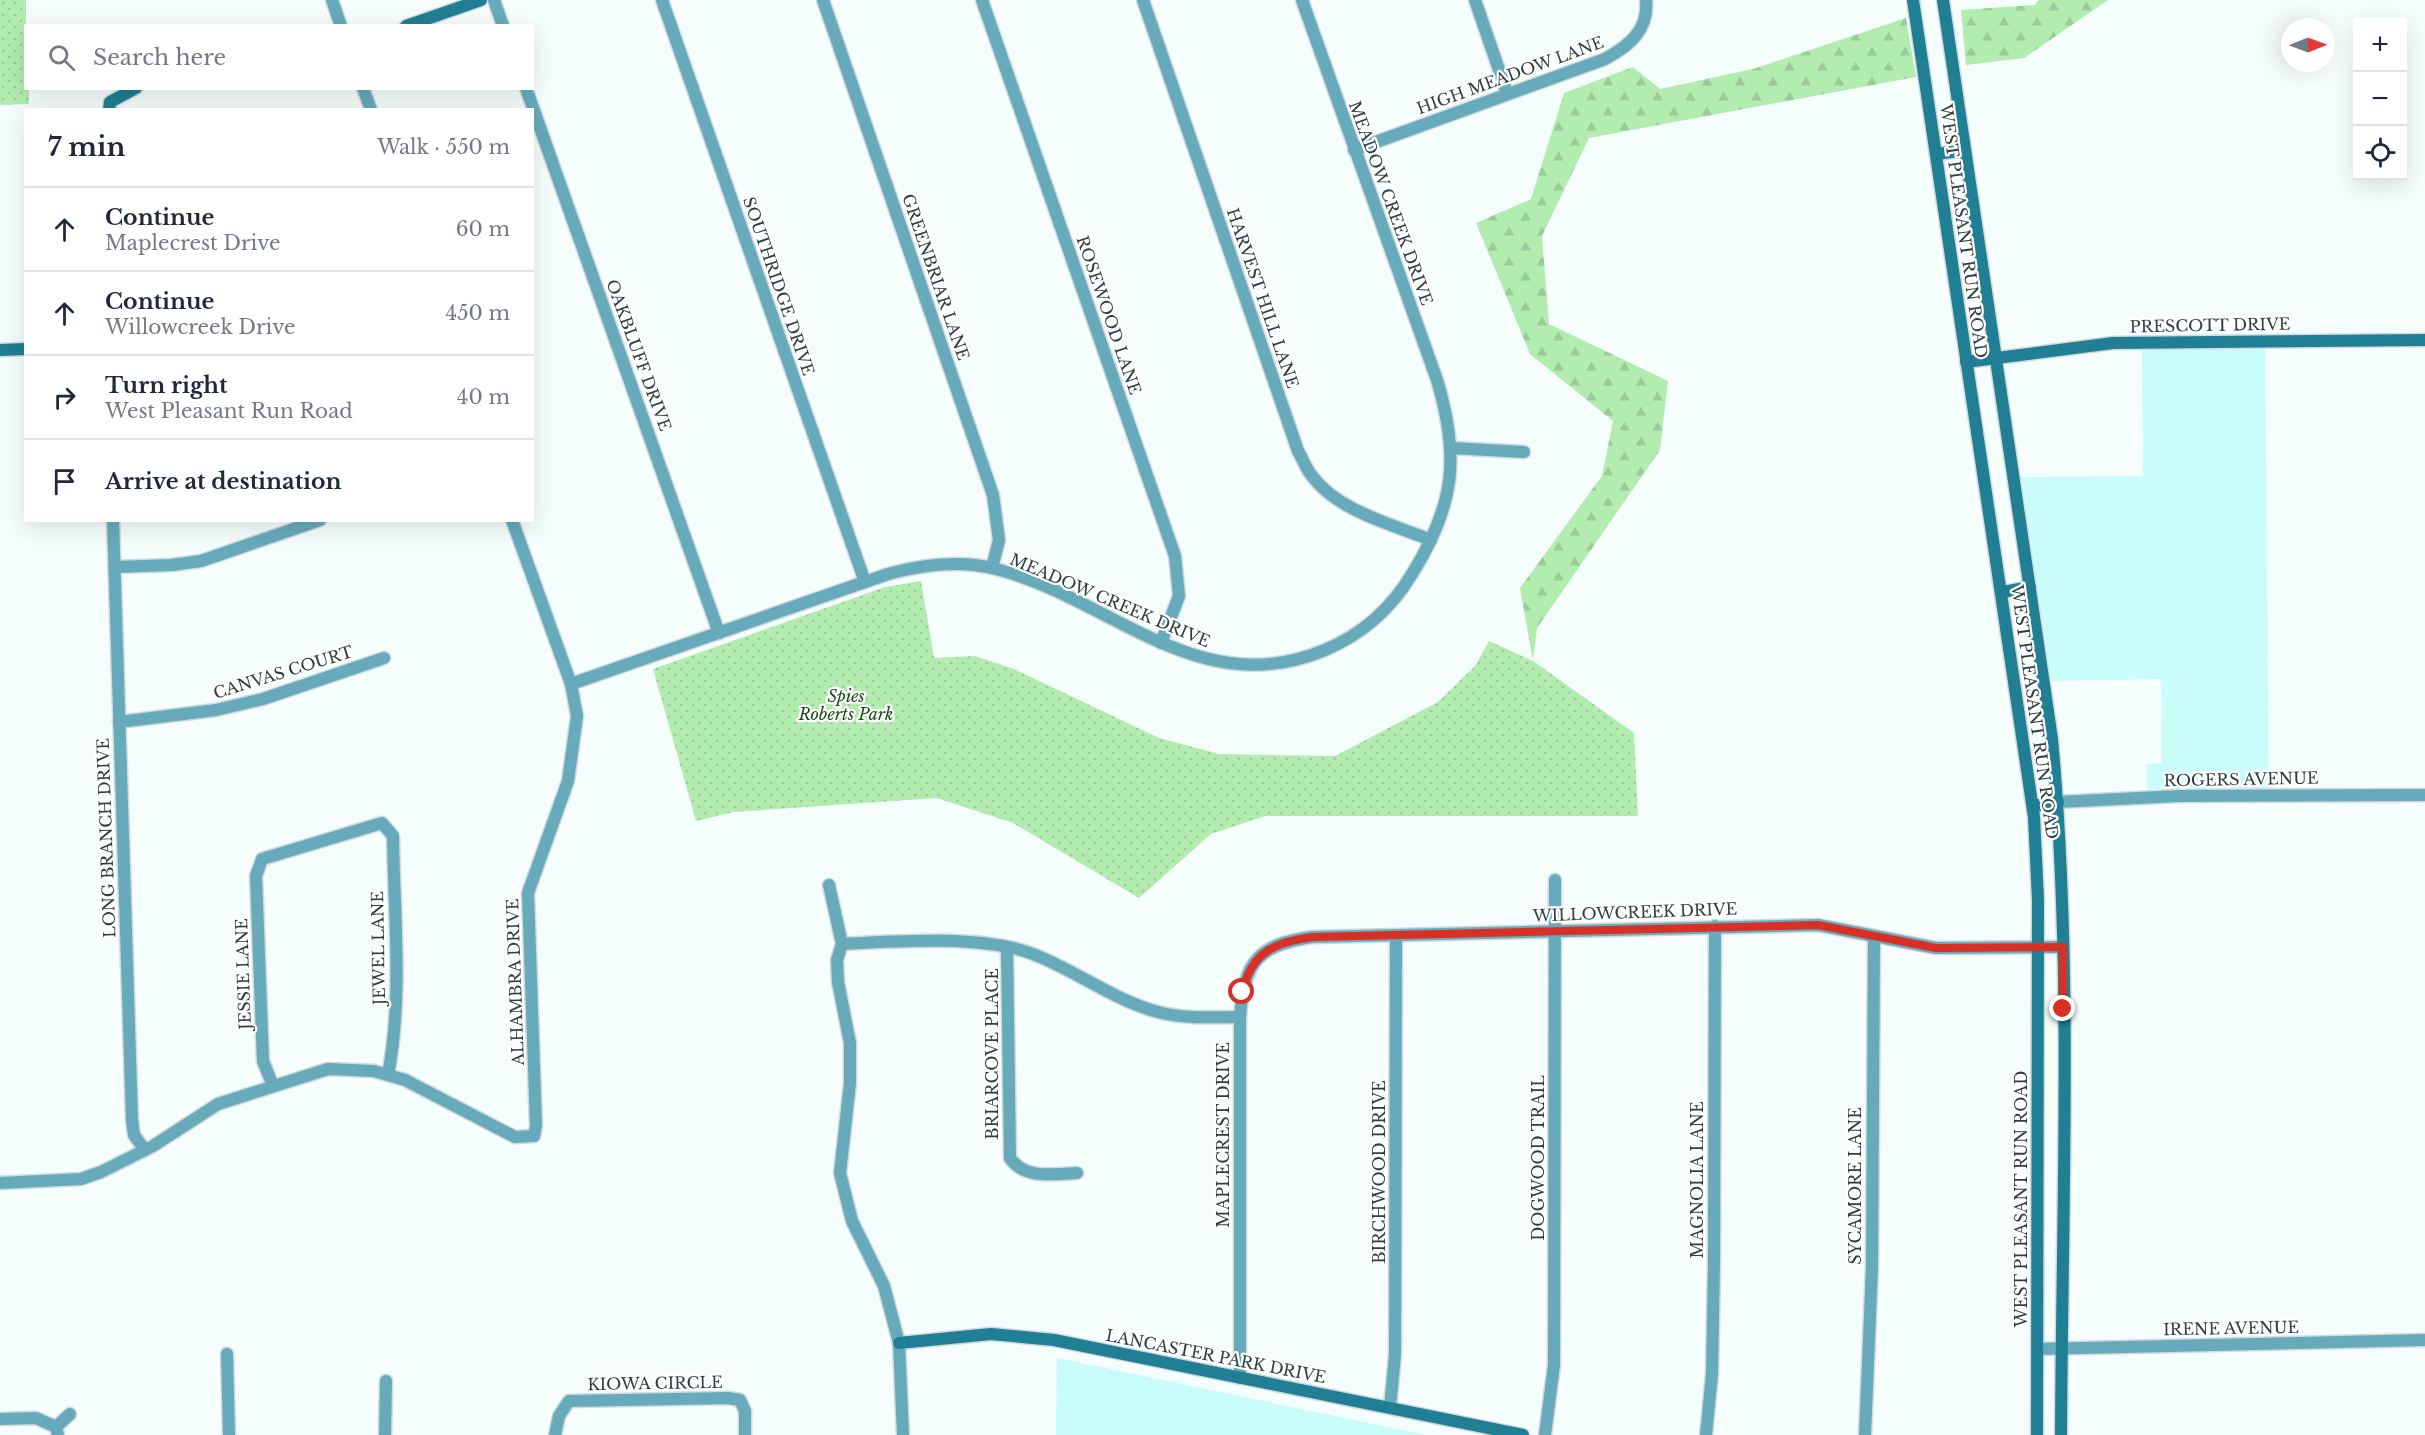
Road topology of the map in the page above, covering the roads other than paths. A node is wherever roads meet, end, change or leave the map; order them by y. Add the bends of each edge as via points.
1 (332, 0) edge
2 (481, 0) edge
3 (494, 0) edge
4 (662, 0) edge
5 (823, 0) edge
6 (982, 0) edge
7 (1143, 0) edge
8 (1302, 0) edge
9 (1475, 0) edge
10 (1646, 0) edge
11 (1913, 0) edge
12 (1943, 0) edge
13 (340, 24) edge
14 (412, 24) edge
15 (502, 24) edge
16 (132, 90) edge
17 (364, 90) edge
18 (527, 90) edge
19 (1507, 93) junction
20 (109, 108) edge
21 (370, 108) edge
22 (533, 108) edge
23 (534, 111) edge
24 (1354, 150) junction
25 (1965, 150) junction
26 (1937, 154) junction
27 (2425, 340) edge
28 (24, 349) edge
29 (0, 350) edge
30 (1996, 357) junction
31 (1966, 362) junction
32 (1452, 448) junction
33 (1524, 452) dead end
34 (113, 522) edge
35 (314, 522) edge
36 (513, 522) edge
37 (1431, 540) junction
38 (114, 567) junction
39 (992, 568) junction
40 (865, 582) junction
41 (2030, 587) junction
42 (2002, 592) junction
43 (719, 633) junction
44 (1161, 642) junction
45 (384, 658) dead end
46 (571, 684) junction
47 (119, 722) junction
48 (2425, 795) edge
49 (2058, 802) junction
50 (2033, 806) junction
51 (262, 859) joint
52 (1555, 880) dead end
53 (829, 885) dead end
54 (1715, 926) junction
55 (1556, 930) junction
56 (1396, 936) junction
57 (1313, 937) joint
58 (1874, 937) junction
59 (842, 944) junction
60 (2038, 947) junction
61 (2063, 947) junction
62 (1007, 948) junction
63 (1240, 1017) junction
64 (388, 1075) junction
65 (273, 1086) junction
66 (145, 1150) junction
67 (1077, 1173) dead end
68 (0, 1183) edge
69 (2425, 1340) edge
70 (899, 1343) junction
71 (2061, 1348) junction
72 (2038, 1349) junction
73 (227, 1354) dead end
74 (1240, 1378) junction
75 (386, 1381) dead end
76 (1390, 1407) junction
77 (70, 1414) dead end
78 (0, 1419) edge
79 (57, 1431) edge
80 (229, 1435) edge
81 (385, 1435) edge
82 (555, 1435) edge
83 (745, 1435) edge
84 (903, 1435) edge
85 (1523, 1435) edge
86 (1545, 1435) edge
87 (1706, 1435) edge
88 (1865, 1435) edge
89 (2037, 1435) edge
90 (2061, 1435) edge

1 - 13 street
2 - 14 main road
3 - 15 street
4 - 40 street, SOUTHRIDGE DRIVE
5 - 39 street, GREENBRIAR LANE via 993,495 999,540
6 - 44 street, ROSEWOOD LANE via 1175,556 1179,596
7 - 37 street, HARVEST HILL LANE via 1311,475 1326,492 1345,504
8 - 24 street, MEADOW CREEK DRIVE
9 - 19 street
10 - 19 street, HIGH MEADOW LANE via 1643,26 1626,48
11 - 26 main road, WEST PLEASANT RUN ROAD
12 - 25 main road, WEST PLEASANT RUN ROAD
16 - 20 main road via 110,102
17 - 21 street
18 - 22 street, OAKBLUFF DRIVE
19 - 24 street, HIGH MEADOW LANE
23 - 43 street, OAKBLUFF DRIVE
24 - 32 street, MEADOW CREEK DRIVE via 1437,380
25 - 26 main road
25 - 30 main road, WEST PLEASANT RUN ROAD
26 - 31 main road, WEST PLEASANT RUN ROAD
27 - 30 main road, PRESCOTT DRIVE via 2113,343
28 - 29 main road
30 - 31 main road, PRESCOTT DRIVE
30 - 41 main road, WEST PLEASANT RUN ROAD
31 - 42 main road, WEST PLEASANT RUN ROAD
32 - 33 street
32 - 37 street, MEADOW CREEK DRIVE via 1452,476
34 - 38 street, LONG BRANCH DRIVE
35 - 38 street via 201,561
36 - 46 street, ALHAMBRA DRIVE
37 - 44 street, MEADOW CREEK DRIVE via 1392,605 1347,641 1314,655 1242,666 1208,661
38 - 47 street, LONG BRANCH DRIVE
39 - 40 street, MEADOW CREEK DRIVE via 933,565
39 - 44 street, MEADOW CREEK DRIVE via 1029,580
40 - 43 street, MEADOW CREEK DRIVE
41 - 42 main road
41 - 49 main road, WEST PLEASANT RUN ROAD
42 - 50 main road, WEST PLEASANT RUN ROAD
43 - 46 street, MEADOW CREEK DRIVE
45 - 47 street, CANVAS COURT via 254,701 168,718
46 - 64 street, ALHAMBRA DRIVE via 577,716 568,781 528,893 534,1136 515,1137
47 - 66 street, LONG BRANCH DRIVE via 132,1120 134,1135
48 - 49 street, ROGERS AVENUE via 2170,796
49 - 50 main road
49 - 61 main road, WEST PLEASANT RUN ROAD
50 - 60 main road, WEST PLEASANT RUN ROAD
51 - 64 street, JEWEL LANE via 382,823 393,836 396,997
51 - 65 street, JESSIE LANE via 256,876 263,1061
52 - 55 street, DOGWOOD TRAIL
53 - 59 street
54 - 55 street, WILLOWCREEK DRIVE
54 - 58 street, WILLOWCREEK DRIVE via 1818,925
54 - 87 street, MAGNOLIA LANE via 1714,1274
55 - 56 street, WILLOWCREEK DRIVE
55 - 86 street, DOGWOOD TRAIL via 1554,1365
56 - 57 street, WILLOWCREEK DRIVE
56 - 76 street, BIRCHWOOD DRIVE via 1395,1355
57 - 63 street, MAPLECREST DRIVE via 1290,940 1258,958 1247,972
58 - 60 street, WILLOWCREEK DRIVE via 1936,948
58 - 88 street, SYCAMORE LANE via 1872,1267
59 - 62 street via 922,942
59 - 70 street via 837,960 838,982 850,1043 850,1083 840,1173 852,1221 884,1286
60 - 61 street, WILLOWCREEK DRIVE
60 - 72 main road, WEST PLEASANT RUN ROAD
61 - 71 main road, WEST PLEASANT RUN ROAD
62 - 63 street via 1032,954 1160,1013 1187,1018
62 - 67 street, BRIARCOVE PLACE via 1010,1158 1017,1168 1032,1174
63 - 74 street, MAPLECREST DRIVE
64 - 65 street via 328,1069
65 - 66 street via 218,1104
66 - 68 street via 81,1179
69 - 71 street, IRENE AVENUE
70 - 74 main road, LANCASTER PARK DRIVE via 991,1334 1054,1340
70 - 84 street
71 - 72 street, IRENE AVENUE
71 - 90 main road, WEST PLEASANT RUN ROAD
72 - 89 main road, WEST PLEASANT RUN ROAD
73 - 80 street
74 - 76 main road, LANCASTER PARK DRIVE
75 - 81 street
76 - 85 main road, LANCASTER PARK DRIVE
77 - 79 street
78 - 79 street via 36,1418
82 - 83 street, KIOWA CIRCLE via 559,1416 569,1401 728,1398 740,1400 745,1411

